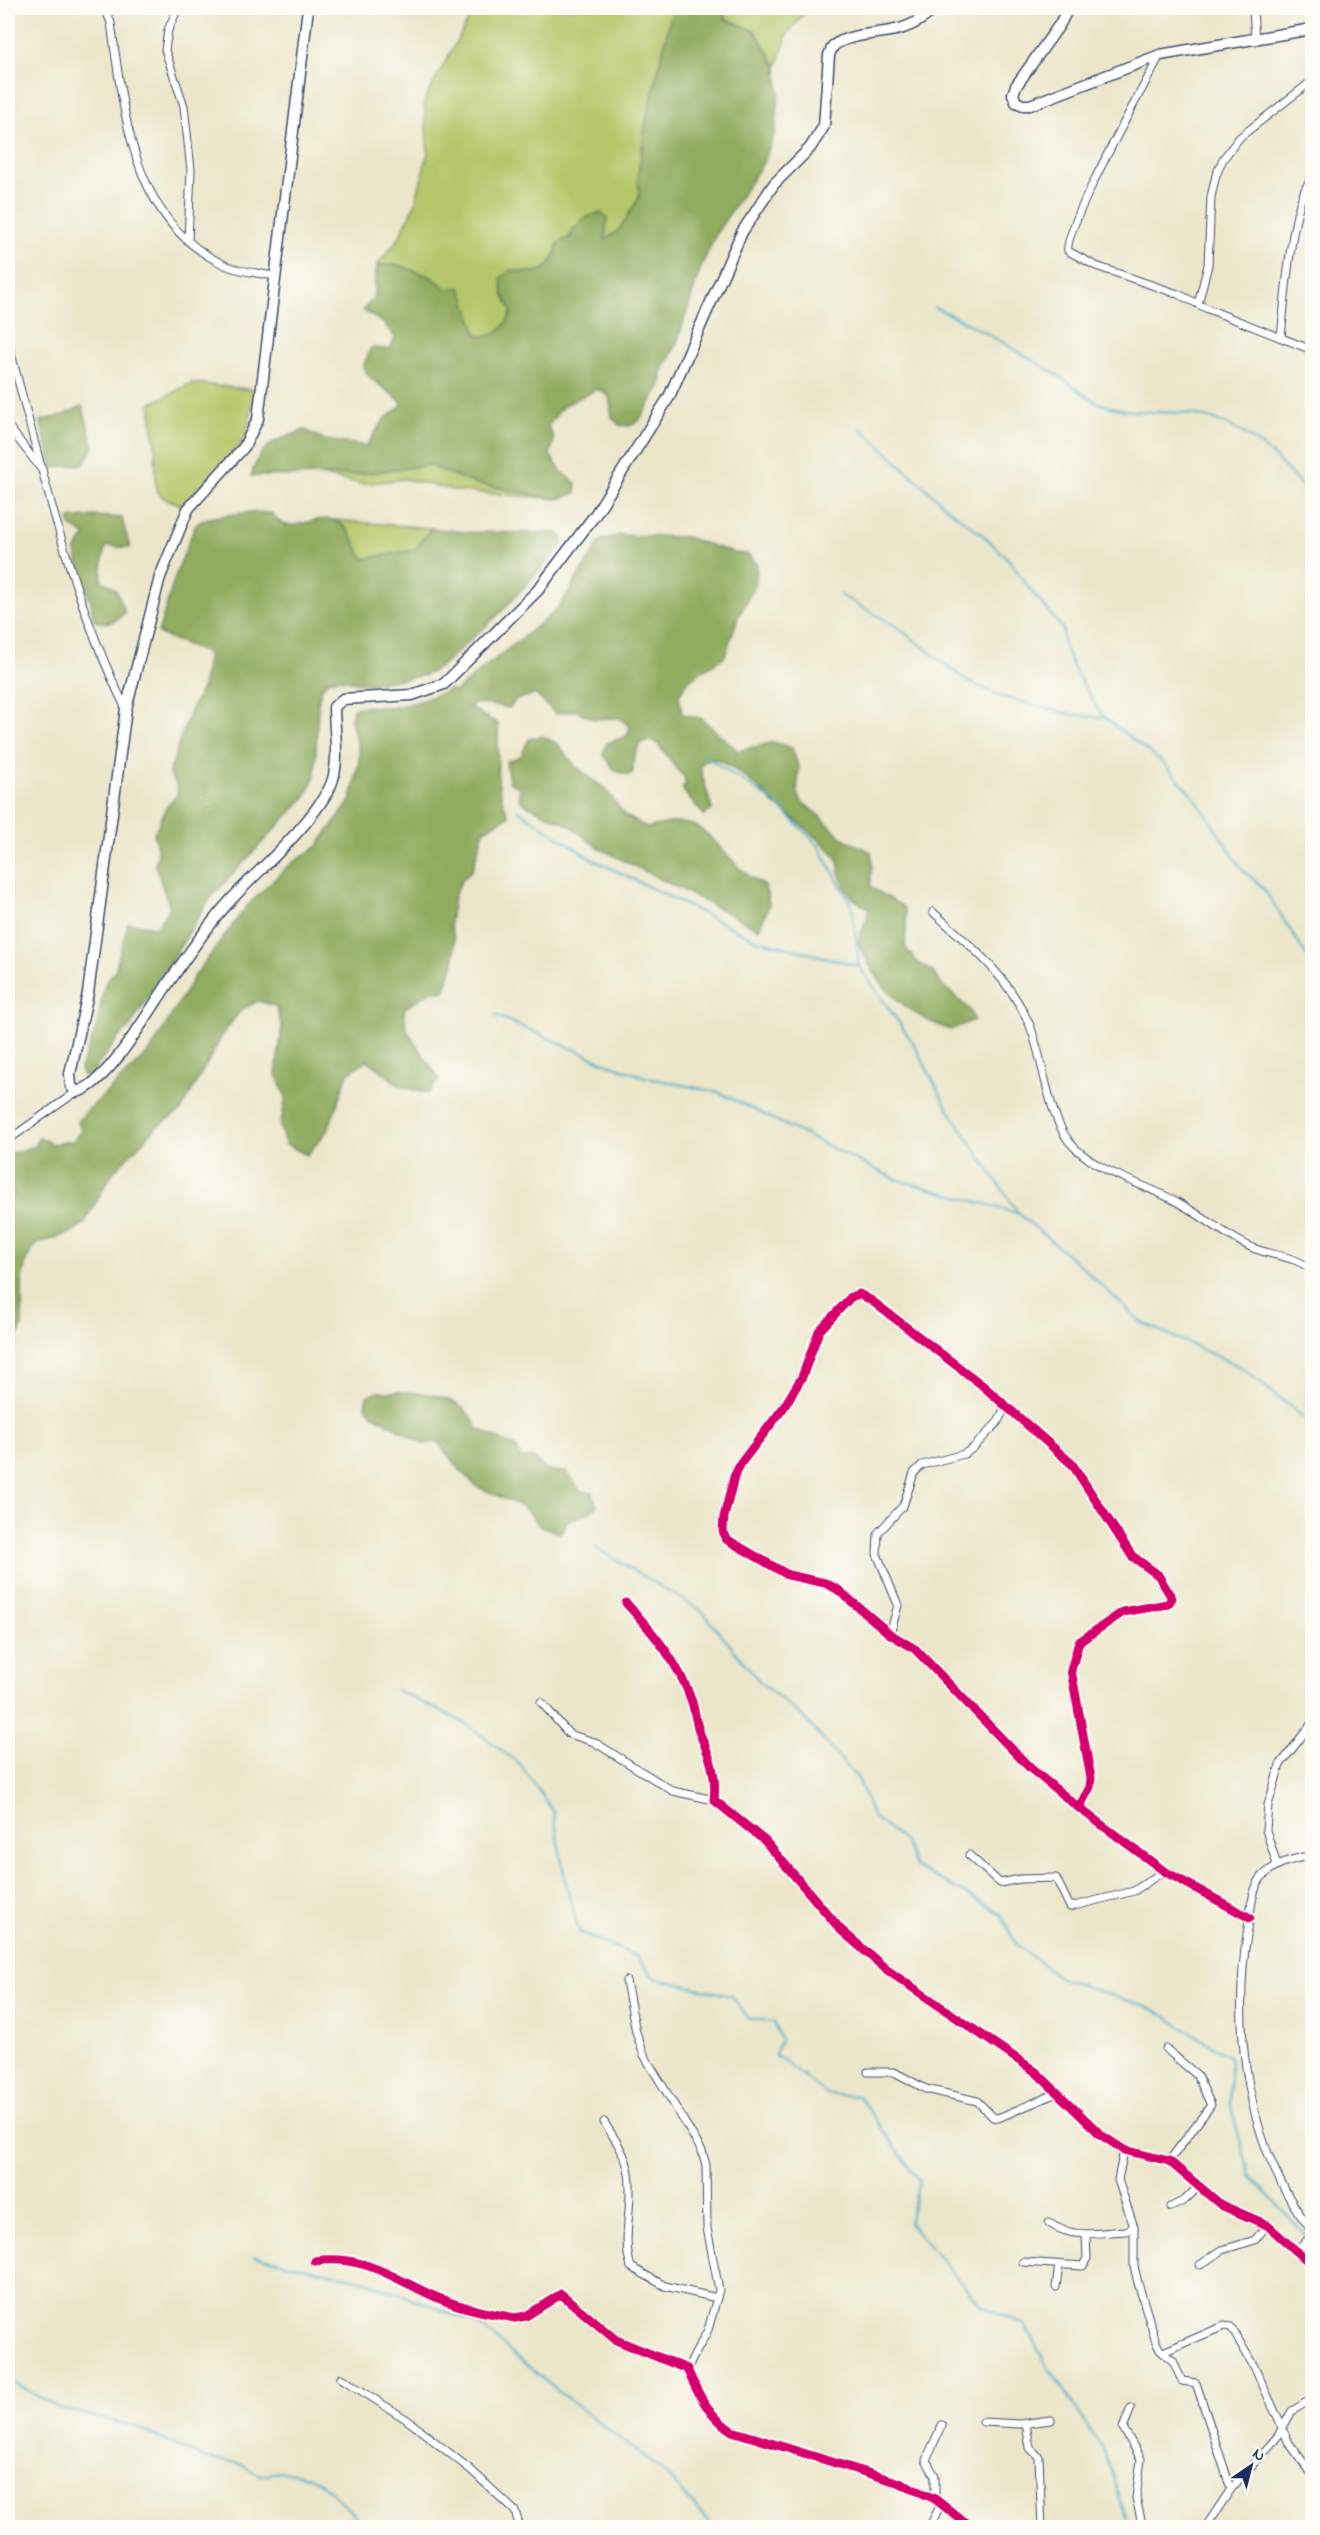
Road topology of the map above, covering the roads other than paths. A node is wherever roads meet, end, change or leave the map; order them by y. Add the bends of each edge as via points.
1 (105, 8) edge
2 (178, 8) edge
3 (308, 8) edge
4 (936, 8) edge
5 (1068, 8) edge
6 (1253, 8) edge
7 (1312, 29) edge
8 (1255, 41) junction
9 (1160, 55) junction
10 (1312, 81) edge
11 (1312, 179) edge
12 (188, 241) junction
13 (275, 276) junction
14 (1198, 304) junction
15 (1281, 337) junction
16 (8, 343) edge
17 (1312, 350) edge
18 (8, 426) edge
19 (43, 472) junction
20 (126, 709) junction
21 (933, 912) dead end
22 (76, 1092) junction
23 (8, 1140) edge
24 (1312, 1270) edge
25 (1006, 1406) junction
26 (626, 1603) dead end
27 (890, 1634) junction
28 (541, 1702) dead end
29 (1312, 1723) edge
30 (714, 1800) junction
31 (1079, 1808) junction
32 (969, 1855) dead end
33 (1312, 1855) edge
34 (1277, 1865) junction
35 (1164, 1871) junction
36 (1250, 1918) junction
37 (626, 1981) dead end
38 (1166, 2049) dead end
39 (868, 2072) dead end
40 (1059, 2092) junction
41 (604, 2122) dead end
42 (1124, 2150) junction
43 (1169, 2161) junction
44 (1200, 2185) junction
45 (1171, 2207) dead end
46 (1049, 2223) dead end
47 (1267, 2225) junction
48 (1134, 2227) junction
49 (1312, 2233) edge
50 (1086, 2235) junction
51 (1297, 2251) junction
52 (315, 2261) dead end
53 (1023, 2262) dead end
54 (1059, 2265) junction
55 (1200, 2265) dead end
56 (1312, 2265) edge
57 (1056, 2287) dead end
58 (717, 2298) junction
59 (1163, 2352) junction
60 (687, 2369) junction
61 (341, 2378) dead end
62 (1312, 2399) edge
63 (1131, 2408) dead end
64 (1051, 2421) dead end
65 (983, 2422) dead end
66 (1026, 2424) junction
67 (942, 2426) dead end
68 (1283, 2426) junction
69 (1312, 2474) edge
70 (1231, 2489) junction
71 (938, 2501) junction
72 (974, 2527) edge
73 (520, 2528) edge
74 (929, 2528) edge
75 (1024, 2528) edge
76 (1042, 2528) edge
77 (1143, 2528) edge
78 (1205, 2528) edge

1 - 12 street via 136,161 166,218
2 - 12 street via 168,30 165,50 184,106 191,170
3 - 13 main road
4 - 22 main road via 901,29 847,39 833,46 826,119 821,132 756,207 669,397 576,543 538,590 444,684 412,695 338,702 334,707 334,771 323,799 227,904 173,975 139,1029 95,1083
5 - 9 main road via 1016,86 1016,102 1030,105
6 - 8 street
7 - 8 main road
8 - 9 main road
9 - 14 street via 1088,193 1067,247 1071,254 1096,266
10 - 14 street via 1240,137 1223,159 1211,197 1208,265
11 - 15 street via 1301,197 1295,223
12 - 13 street via 228,266
13 - 20 main road via 258,419 244,447 188,509 179,526 160,577
14 - 15 street
15 - 17 street
16 - 19 street
18 - 19 street
19 - 20 street via 73,579
20 - 22 main road via 88,993 69,1074
21 - 24 street via 997,970 1014,994 1036,1041 1063,1133 1075,1149 1107,1172 1153,1189 1252,1247 1296,1260
22 - 23 street
25 - 27 street via 997,1424 973,1448 922,1465 914,1473 903,1506 878,1533 877,1554 897,1596
25 - 27 street via 872,1300 859,1294 844,1303 819,1331 802,1377 741,1463 724,1517 726,1539 788,1575 837,1589
25 - 31 street via 1072,1464 1132,1556 1158,1575 1172,1598 1168,1604 1123,1612 1079,1642 1071,1670 1091,1778
26 - 30 street via 667,1652 681,1677 715,1773
27 - 31 street via 915,1649 1030,1768
28 - 30 street via 569,1734 594,1742 673,1791
29 - 34 street via 1280,1765 1268,1805 1266,1830
30 - 40 street via 765,1841 862,1950 929,2001 1016,2057
31 - 35 street
32 - 35 street via 1000,1883 1056,1878 1070,1907 1134,1891
33 - 34 street
34 - 36 street via 1257,1884
35 - 36 street
36 - 49 street via 1241,1972 1240,2013 1256,2115 1277,2179
37 - 58 street via 644,2055 705,2157 707,2228 719,2280
38 - 43 street via 1197,2075 1211,2105
39 - 40 street via 894,2072 926,2089 977,2101 998,2118
40 - 42 street via 1101,2135
41 - 58 street via 619,2146 629,2174 632,2267 665,2286
42 - 43 street
42 - 48 street via 1118,2180
43 - 44 street
44 - 45 street
44 - 47 street via 1227,2209
46 - 50 street via 1060,2231
47 - 51 street
47 - 55 street via 1255,2240 1222,2250
48 - 50 street
48 - 59 street via 1138,2283 1153,2334
49 - 51 street
50 - 54 street via 1085,2264
51 - 56 street
52 - 60 street via 354,2262 376,2268 437,2298 515,2318 526,2316 561,2294 616,2340
53 - 54 street
54 - 57 street
58 - 60 street via 708,2330
59 - 68 street via 1224,2326 1231,2327
59 - 70 street via 1173,2361 1183,2382 1196,2383
60 - 71 street via 705,2405 732,2431 900,2482
61 - 73 street via 413,2424 471,2470 515,2511
62 - 68 street via 1292,2411
63 - 77 street via 1124,2428 1141,2459 1136,2498
64 - 66 street
65 - 66 street
66 - 76 street via 1030,2448 1039,2457
67 - 71 street via 926,2460 935,2476
68 - 69 street via 1289,2443
68 - 70 street via 1270,2447
70 - 78 street
71 - 72 street
71 - 74 street
72 - 75 street

